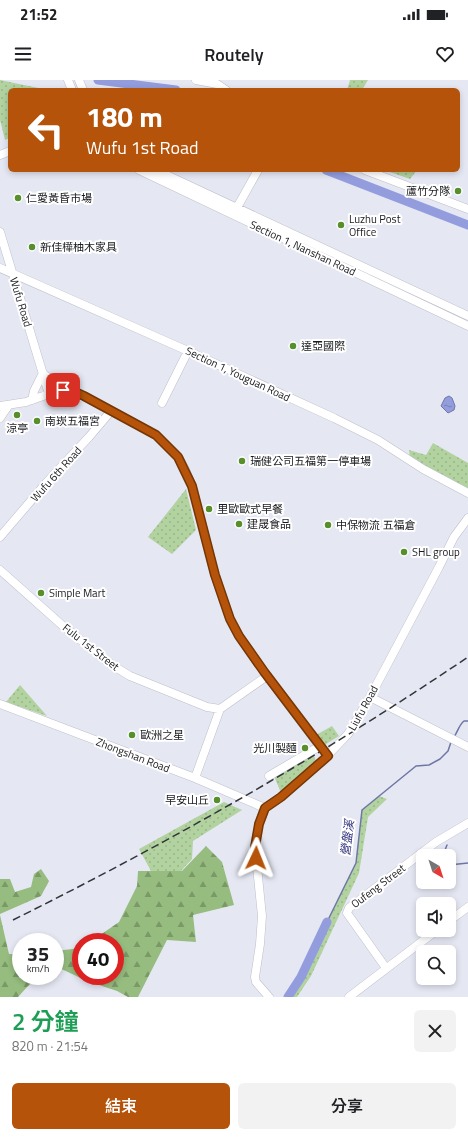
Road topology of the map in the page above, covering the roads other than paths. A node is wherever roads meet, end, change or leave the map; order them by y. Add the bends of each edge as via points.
1 (196, 80) edge
2 (223, 88) edge
3 (143, 172) edge
4 (160, 172) edge
5 (257, 172) edge
6 (370, 172) edge
7 (468, 209) edge
8 (235, 212) junction
9 (0, 232) edge
10 (341, 262) junction
11 (0, 268) edge
12 (13, 274) junction
13 (468, 316) edge
14 (468, 326) edge
15 (188, 351) junction
16 (43, 374) junction
17 (63, 390) junction
18 (49, 394) junction
19 (32, 400) junction
20 (162, 402) dead end
21 (4, 406) edge
22 (111, 411) junction
23 (0, 418) edge
24 (468, 493) edge
25 (468, 518) edge
26 (0, 537) edge
27 (0, 570) edge
28 (267, 676) junction
29 (370, 697) junction
30 (0, 704) edge
31 (220, 709) junction
32 (320, 746) junction
33 (468, 747) edge
34 (328, 756) junction
35 (269, 776) dead end
36 (195, 778) junction
37 (265, 808) junction
38 (468, 823) edge
39 (468, 907) edge
40 (456, 916) edge
41 (428, 937) edge
42 (386, 968) junction
43 (269, 997) edge
44 (349, 997) edge

1 - 2 street via 217,84
3 - 8 street, Section 1, Nanshan Road
4 - 8 street, Section 1, Nanshan Road
5 - 8 street
6 - 7 street
8 - 10 street, Section 1, Nanshan Road
9 - 12 street, Wufu Road
10 - 13 street, Section 1, Nanshan Road
10 - 14 street, Section 1, Nanshan Road
11 - 12 street, Section 1, Youguan Road
12 - 15 street, Section 1, Youguan Road
12 - 16 street, Wufu Road
15 - 20 street
15 - 24 street, Section 1, Youguan Road via 362,432
16 - 17 street
16 - 18 street, Wufu Road
16 - 19 street
17 - 18 street
17 - 22 street via 71,390
18 - 19 street
19 - 21 street
21 - 23 street
22 - 26 street, Wufu 6th Road
22 - 28 street via 156,435 178,457 192,486 215,575 230,619
25 - 29 street, Liufu Road via 454,537
27 - 31 street, Fulu 1st Street via 112,665 130,676 207,707
28 - 31 street
28 - 32 street
29 - 33 street
29 - 34 street, Liufu Road via 348,734
30 - 36 street, Zhongshan Road
31 - 36 street
32 - 34 street
32 - 35 street
34 - 37 street, Liufu Road
36 - 37 street, Zhongshan Road
37 - 43 street via 255,847 262,916 255,977 256,982
38 - 42 street, Oufeng Street via 436,842 349,908 347,913
39 - 40 street
41 - 42 street
42 - 44 street

